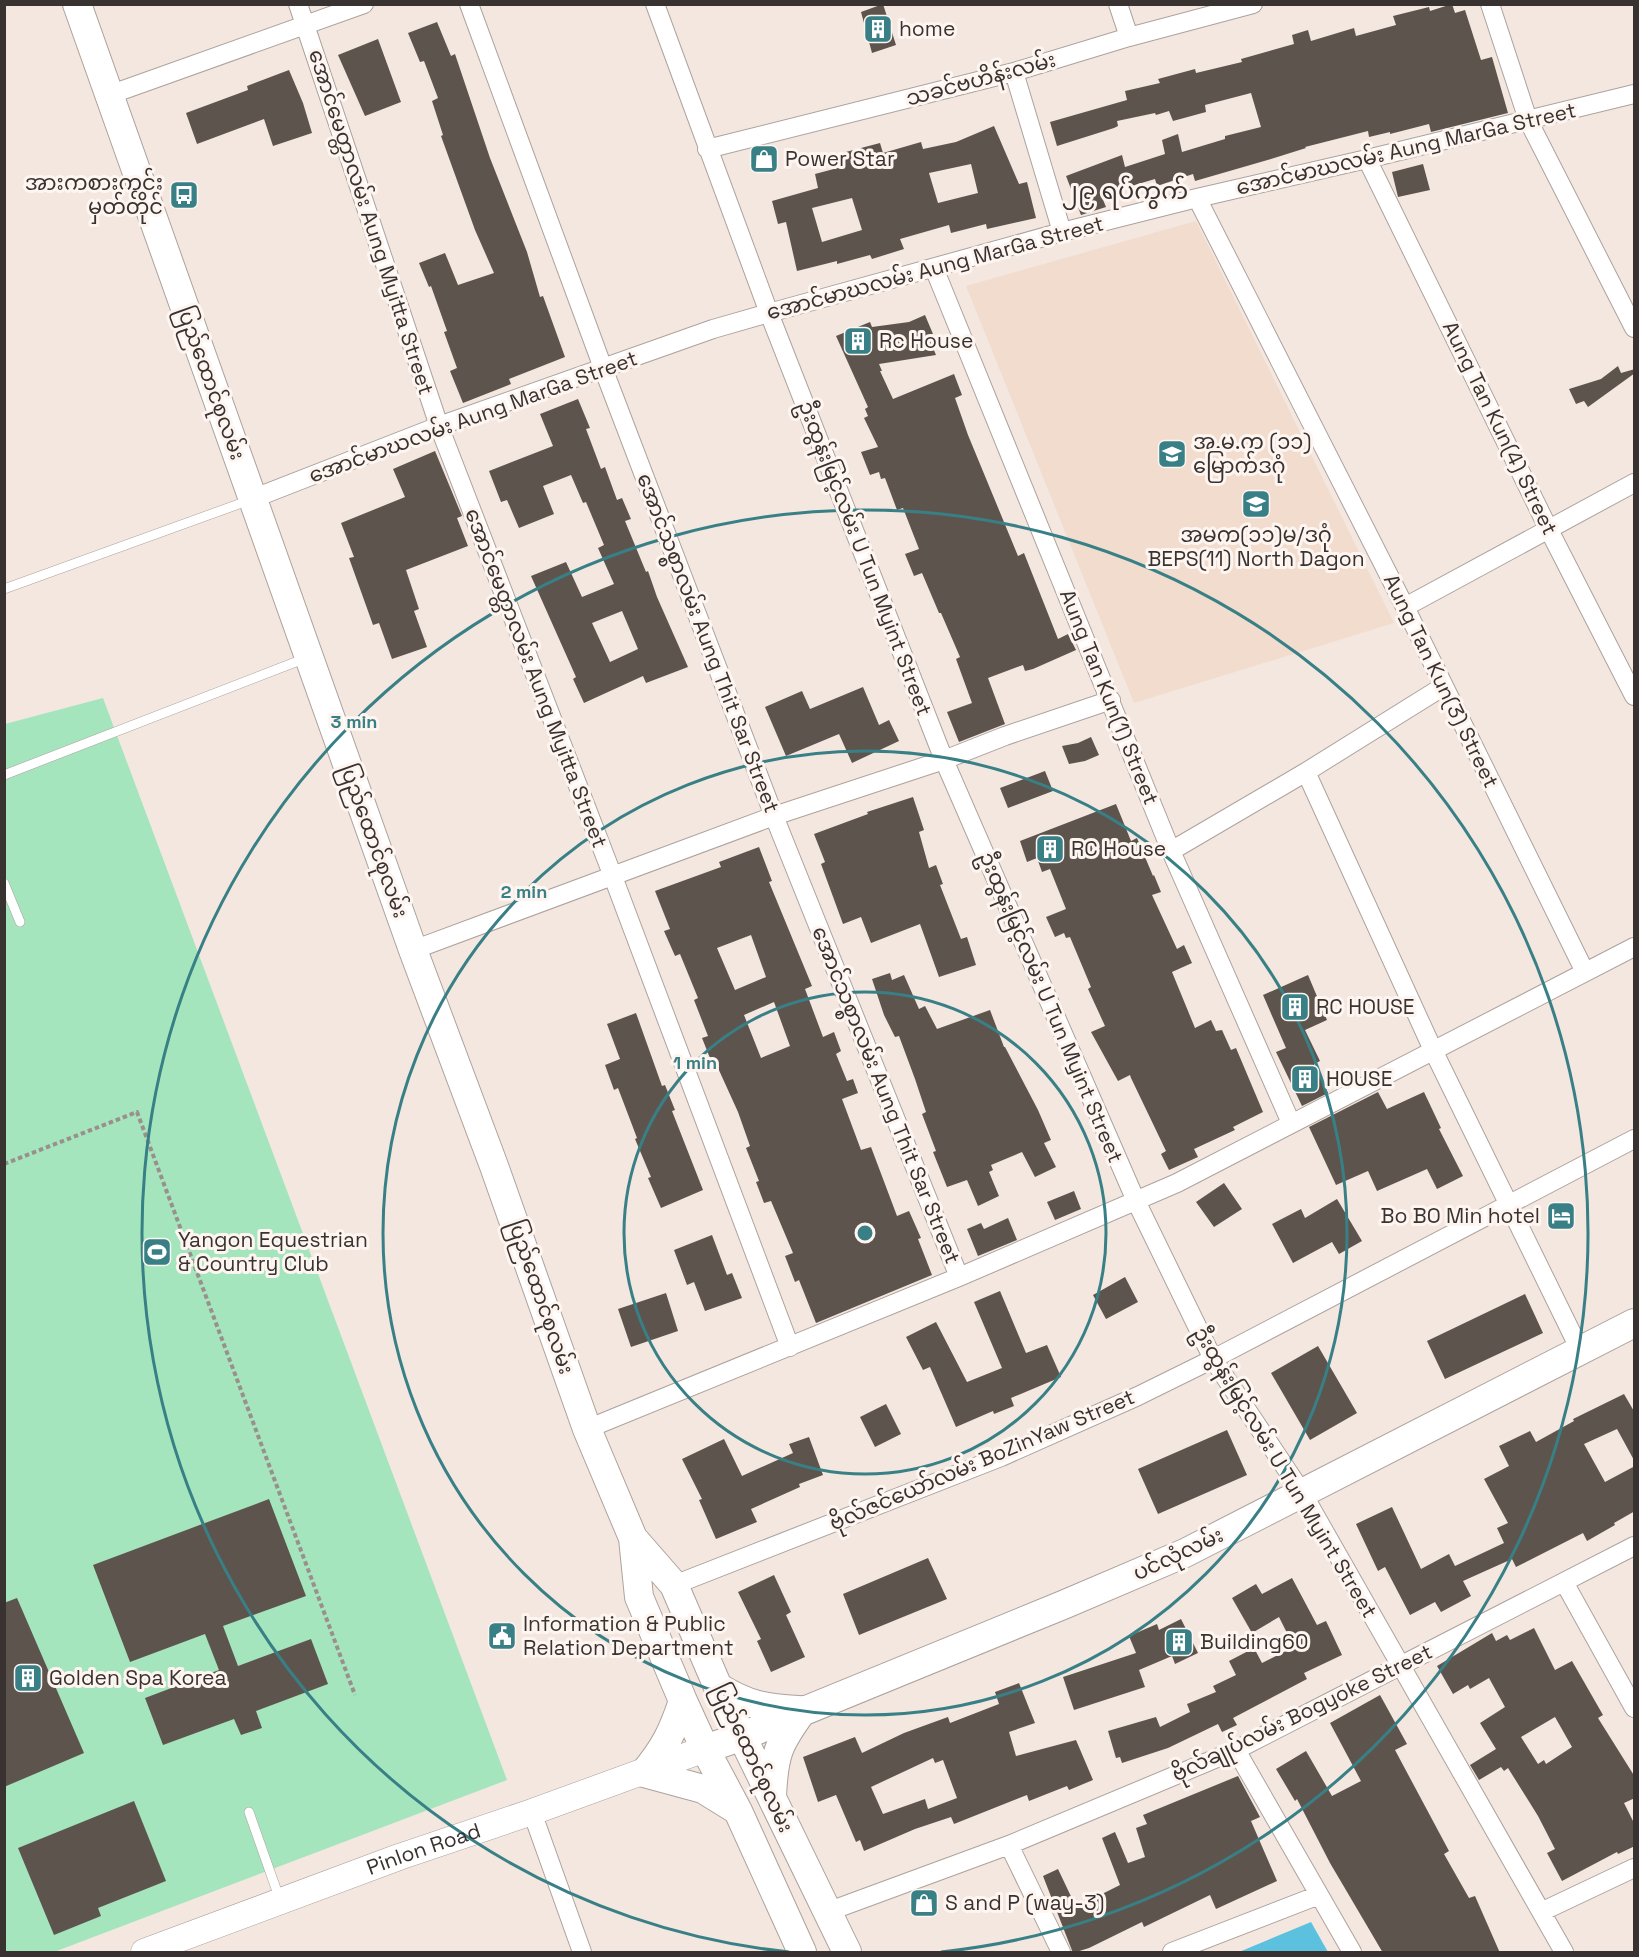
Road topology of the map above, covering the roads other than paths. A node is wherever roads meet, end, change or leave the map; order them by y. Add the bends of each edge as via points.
1 (77, 4) edge
2 (298, 4) edge
3 (364, 4) edge
4 (469, 4) edge
5 (655, 4) edge
6 (1118, 4) edge
7 (1253, 4) edge
8 (1490, 4) edge
9 (306, 25) junction
10 (1129, 37) junction
11 (1014, 72) junction
12 (1635, 94) edge
13 (109, 95) junction
14 (1528, 120) junction
15 (708, 149) junction
16 (1367, 159) junction
17 (1197, 198) junction
18 (1062, 232) junction
19 (934, 268) junction
20 (769, 313) junction
21 (1635, 328) edge
22 (603, 368) junction
23 (439, 426) junction
24 (1635, 483) edge
25 (252, 499) junction
26 (1549, 530) junction
27 (4, 589) edge
28 (1405, 607) junction
29 (309, 657) junction
30 (1444, 686) junction
31 (1635, 696) edge
32 (1111, 700) junction
33 (944, 760) junction
34 (1306, 772) junction
35 (4, 775) edge
36 (774, 816) junction
37 (1171, 850) junction
38 (612, 874) junction
39 (4, 883) edge
40 (20, 922) dead end
41 (1635, 947) edge
42 (414, 950) junction
43 (1585, 972) junction
44 (1433, 1050) junction
45 (1291, 1123) junction
46 (1635, 1139) edge
47 (1136, 1201) junction
48 (1510, 1204) junction
49 (959, 1277) junction
50 (1635, 1323) edge
51 (790, 1347) junction
52 (1580, 1350) junction
53 (1213, 1359) junction
54 (587, 1429) junction
55 (1303, 1494) junction
56 (633, 1538) junction
57 (1635, 1546) edge
58 (1564, 1582) junction
59 (674, 1585) junction
60 (1401, 1666) junction
61 (718, 1687) junction
62 (683, 1701) junction
63 (1635, 1708) edge
64 (803, 1710) junction
65 (743, 1736) junction
66 (705, 1749) junction
67 (1236, 1750) junction
68 (644, 1773) junction
69 (772, 1800) junction
70 (738, 1811) junction
71 (249, 1812) dead end
72 (532, 1812) junction
73 (1009, 1845) junction
74 (1635, 1868) edge
75 (1319, 1894) junction
76 (280, 1902) junction
77 (827, 1912) junction
78 (1541, 1912) junction
79 (144, 1953) edge
80 (582, 1953) edge
81 (802, 1953) edge
82 (848, 1953) edge
83 (1061, 1953) edge
84 (1172, 1953) edge
85 (1352, 1953) edge
86 (1564, 1953) edge

1 - 13 main road, ပြည်ထောင်စုလမ်း
2 - 9 street, အောင်မေတ္တာလမ်း Aung Myitta Street
3 - 9 street
4 - 22 street, အောင်သစ္စာလမ်း Aung Thit Sar Street
5 - 15 street, ဦးထွန်းမြင့်လမ်း U Tun Myint Street
6 - 10 street
7 - 10 street, သခင်ဗဟိန်းလမ်း
8 - 14 street
9 - 13 street
9 - 23 street, အောင်မေတ္တာလမ်း Aung Myitta Street
10 - 11 street, သခင်ဗဟိန်းလမ်း
11 - 15 street, သခင်ဗဟိန်းလမ်း
11 - 18 street
12 - 14 street, အောင်မာဃလမ်း Aung MarGa Street
13 - 25 main road, ပြည်ထောင်စုလမ်း
14 - 16 street, အောင်မာဃလမ်း Aung MarGa Street
14 - 21 street
15 - 20 street, ဦးထွန်းမြင့်လမ်း U Tun Myint Street
16 - 17 street, အောင်မာဃလမ်း Aung MarGa Street
16 - 26 street, Aung Tan Kun(4) Street
17 - 18 street, အောင်မာဃလမ်း Aung MarGa Street
17 - 28 street, Aung Tan Kun(3) Street
18 - 19 street, အောင်မာဃလမ်း Aung MarGa Street
19 - 20 street, အောင်မာဃလမ်း Aung MarGa Street
19 - 32 street, Aung Tan Kun(1) Street
20 - 22 street, အောင်မာဃလမ်း Aung MarGa Street
20 - 33 street, ဦးထွန်းမြင့်လမ်း U Tun Myint Street
22 - 23 street, အောင်မာဃလမ်း Aung MarGa Street
22 - 36 street, အောင်သစ္စာလမ်း Aung Thit Sar Street
23 - 25 street, အောင်မာဃလမ်း Aung MarGa Street
23 - 38 street, အောင်မေတ္တာလမ်း Aung Myitta Street
24 - 26 street
25 - 27 lane
25 - 29 main road, ပြည်ထောင်စုလမ်း
26 - 28 street
26 - 31 street, Aung Tan Kun(4) Street
28 - 30 street, Aung Tan Kun(3) Street
29 - 35 lane
29 - 42 main road, ပြည်ထောင်စုလမ်း
30 - 34 street
30 - 43 street, Aung Tan Kun(3) Street
32 - 33 street
32 - 37 street, Aung Tan Kun(1) Street
33 - 36 street
33 - 47 street, ဦးထွန်းမြင့်လမ်း U Tun Myint Street
34 - 37 street
34 - 44 street
36 - 38 street
36 - 49 street, အောင်သစ္စာလမ်း Aung Thit Sar Street
37 - 45 street, Aung Tan Kun(1) Street
38 - 42 street
38 - 51 street, အောင်မေတ္တာလမ်း Aung Myitta Street
39 - 40 lane
41 - 43 street
42 - 54 main road, ပြည်ထောင်စုလမ်း
43 - 44 street
44 - 45 street
44 - 48 street
45 - 47 street
46 - 48 street, ဗိုလ်ဇင်ယော်လမ်း BoZinYaw Street
47 - 49 street
47 - 53 street, ဦးထွန်းမြင့်လမ်း U Tun Myint Street
48 - 52 street
48 - 53 street, ဗိုလ်ဇင်ယော်လမ်း BoZinYaw Street
49 - 51 street
50 - 52 main road, ပင်လုံလမ်း
51 - 54 street
52 - 55 main road, ပင်လုံလမ်း
53 - 55 street, ဦးထွန်းမြင့်လမ်း U Tun Myint Street
53 - 59 street, ဗိုလ်ဇင်ယော်လမ်း BoZinYaw Street via 1001,1457
54 - 56 main road, ပြည်ထောင်စုလမ်း
55 - 60 street, ဦးထွန်းမြင့်လမ်း U Tun Myint Street
55 - 64 main road, ပင်လုံလမ်း via 1175,1557
56 - 59 main road, ပြည်ထောင်စုလမ်း
56 - 62 main road, ပြည်ထောင်စုလမ်း via 639,1597
57 - 58 street, ဗိုလ်ချုပ်လမ်း Bogyoke Street
58 - 60 street, ဗိုလ်ချုပ်လမ်း Bogyoke Street
58 - 63 street
59 - 61 main road, ပြည်ထောင်စုလမ်း
60 - 67 street, ဗိုလ်ချုပ်လမ်း Bogyoke Street
60 - 78 street, ဦးထွန်းမြင့်လမ်း U Tun Myint Street
61 - 64 main road via 752,1705
61 - 65 main road, ပြည်ထောင်စုလမ်း
62 - 66 main road, ပြည်ထောင်စုလမ်း
62 - 68 main road via 668,1740
64 - 65 main road, ပင်လုံလမ်း
64 - 69 main road via 778,1749 773,1764
65 - 66 main road, ပင်လုံလမ်း
65 - 69 main road, ပြည်ထောင်စုလမ်း
66 - 68 main road, Pinlon Road
66 - 70 main road, ပြည်ထောင်စုလမ်း
67 - 73 street, ဗိုလ်ချုပ်လမ်း Bogyoke Street
67 - 75 street
68 - 70 main road via 703,1789
68 - 72 main road, Pinlon Road
69 - 77 main road, ပြည်ထောင်စုလမ်း
70 - 81 main road, ပြည်ထောင်စုလမ်း
71 - 76 lane
72 - 76 main road, Pinlon Road
72 - 80 street
73 - 77 street, ဗိုလ်ချုပ်လမ်း Bogyoke Street
73 - 83 street
74 - 78 street
75 - 84 street
75 - 85 street
76 - 79 main road, Pinlon Road
77 - 82 main road, ပြည်ထောင်စုလမ်း
78 - 86 street, ဦးထွန်းမြင့်လမ်း U Tun Myint Street

